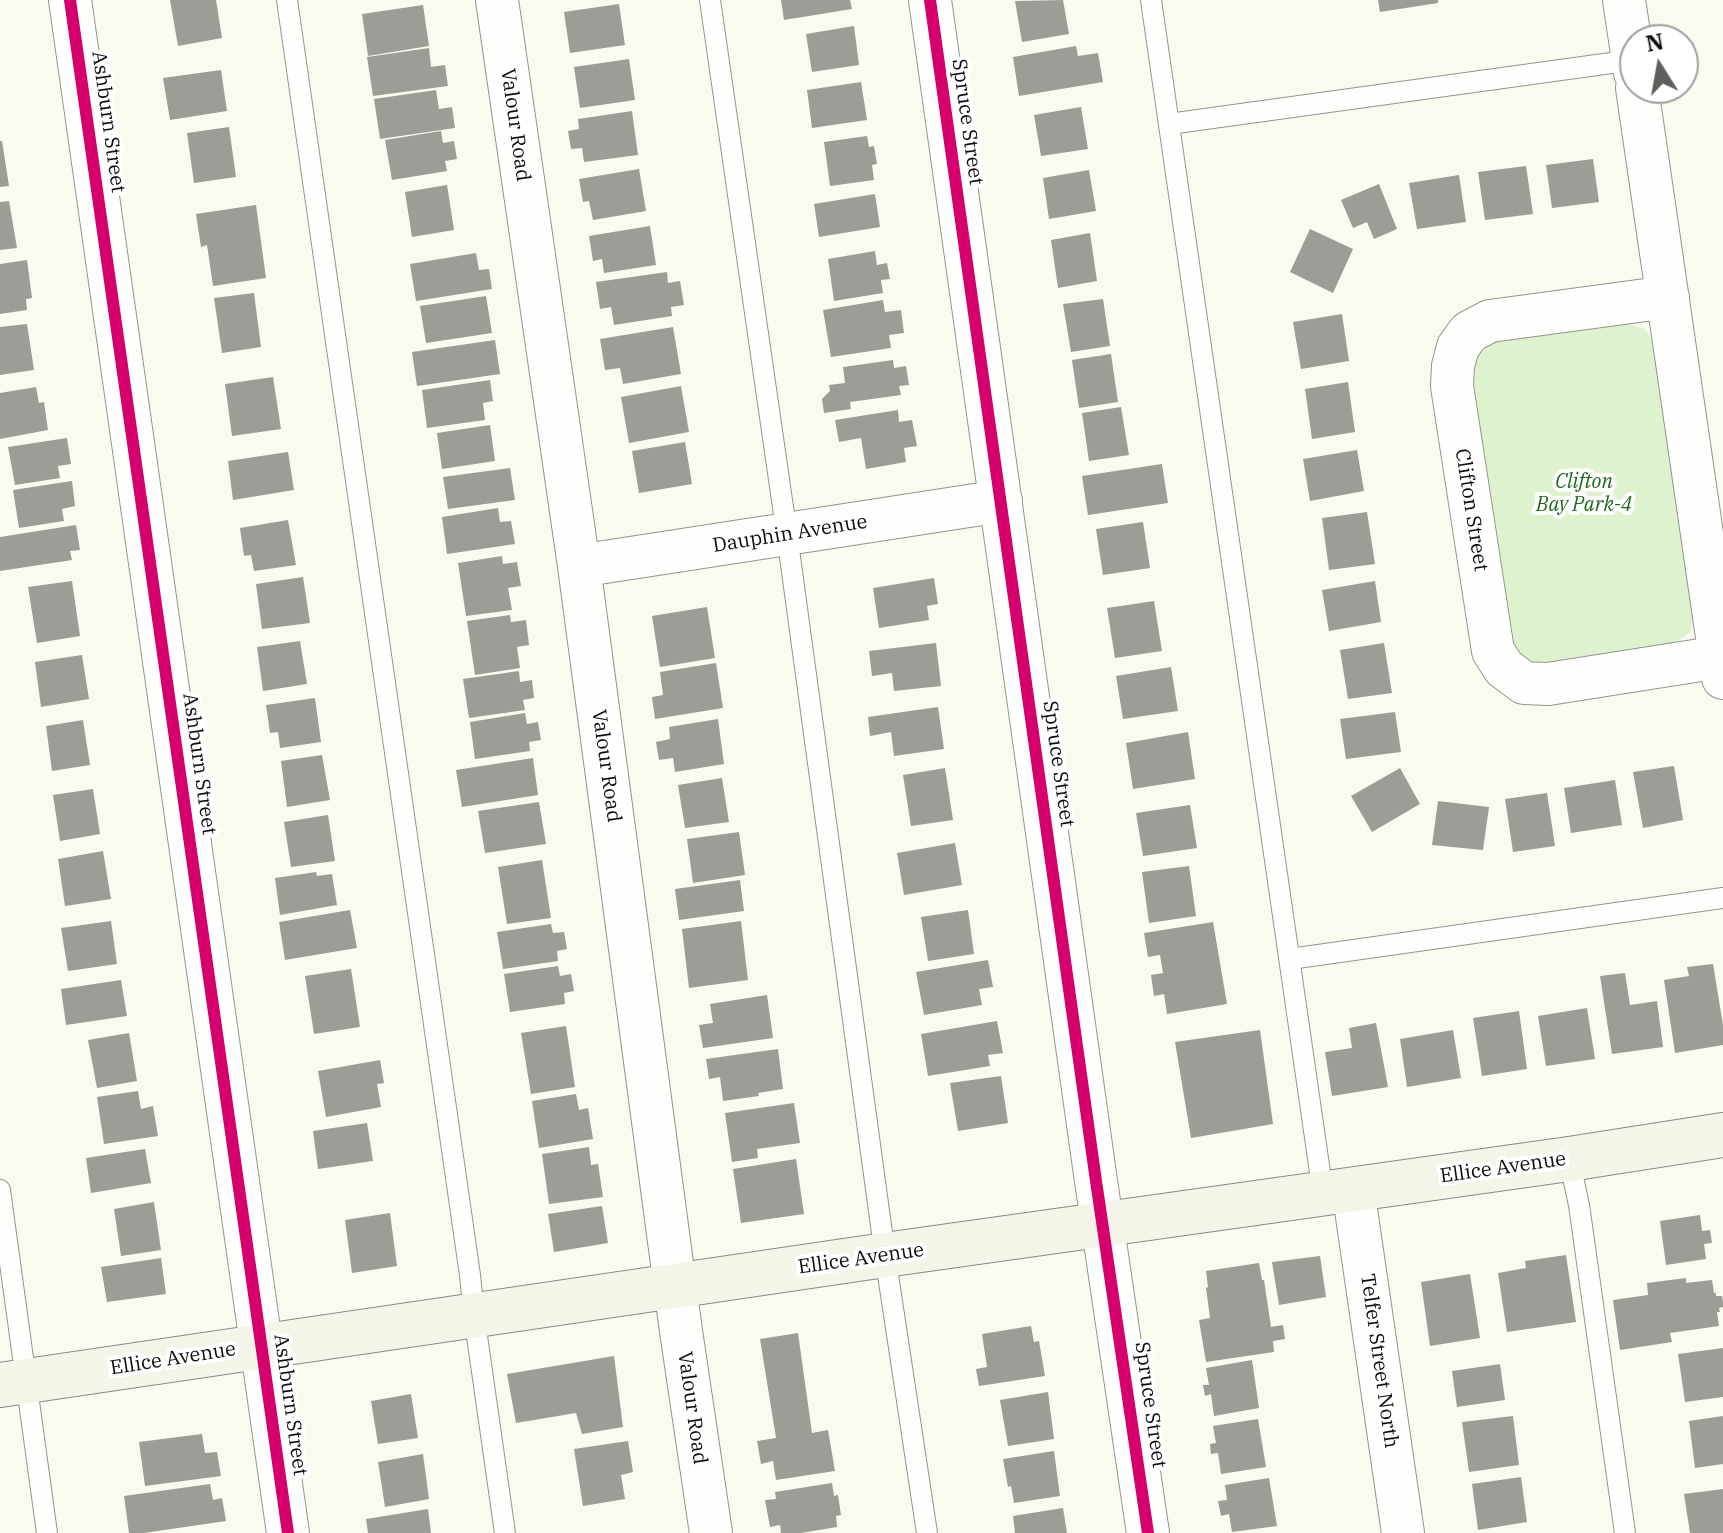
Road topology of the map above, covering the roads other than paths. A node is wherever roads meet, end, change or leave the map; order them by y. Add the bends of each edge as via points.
1 (70, 0) edge
2 (287, 0) edge
3 (497, 0) edge
4 (710, 0) edge
5 (930, 0) edge
6 (1151, 0) edge
7 (1624, 0) edge
8 (1628, 24) edge
9 (1619, 76) edge
10 (1639, 104) edge
11 (1169, 124) junction
12 (1668, 297) junction
13 (1001, 501) junction
14 (787, 535) junction
15 (579, 566) junction
16 (1721, 667) edge
17 (1723, 898) edge
18 (1290, 959) junction
19 (1723, 1135) edge
20 (1569, 1159) junction
21 (0, 1190) edge
22 (1338, 1191) junction
23 (1103, 1224) junction
24 (885, 1255) junction
25 (675, 1287) junction
26 (474, 1315) junction
27 (261, 1345) junction
28 (13, 1383) edge
29 (47, 1533) edge
30 (288, 1533) edge
31 (505, 1533) edge
32 (711, 1533) edge
33 (927, 1533) edge
34 (1148, 1533) edge
35 (1403, 1533) edge
36 (1625, 1533) edge

1 - 27 street, Ashburn Street
2 - 26 lane
3 - 15 street, Valour Road
4 - 14 lane
5 - 13 street, Spruce Street
6 - 11 lane
7 - 8 street, Clifton Street
9 - 11 lane
10 - 12 street, Clifton Street
11 - 18 lane
12 - 16 street, Clifton Street
12 - 16 street, Clifton Street via 1490,321 1469,332 1458,347 1452,386 1493,651 1504,668 1524,683 1548,684
13 - 14 street, Dauphin Avenue
13 - 23 street, Spruce Street
14 - 15 street, Dauphin Avenue
14 - 24 lane
15 - 25 street, Valour Road
17 - 18 lane
18 - 22 lane
19 - 20 main road, Ellice Avenue
20 - 22 main road, Ellice Avenue
20 - 36 lane
21 - 28 lane via 21,1336
22 - 23 main road, Ellice Avenue
22 - 35 street, Telfer Street North
23 - 24 main road, Ellice Avenue
23 - 34 street, Spruce Street
24 - 25 main road, Ellice Avenue
24 - 33 lane
25 - 26 main road, Ellice Avenue
25 - 32 street, Valour Road
26 - 27 main road, Ellice Avenue
26 - 31 lane
27 - 28 main road, Ellice Avenue
27 - 30 street, Ashburn Street
28 - 29 lane

